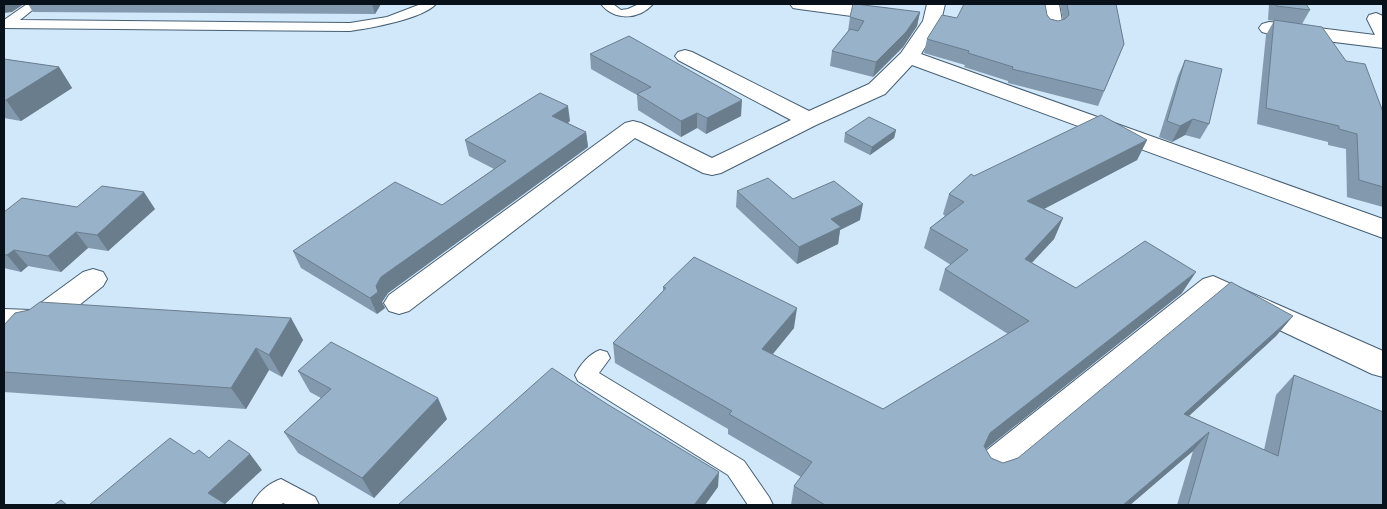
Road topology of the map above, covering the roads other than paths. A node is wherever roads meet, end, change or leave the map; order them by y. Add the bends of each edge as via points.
1 (34, 4) edge
2 (430, 4) edge
3 (607, 4) edge
4 (647, 4) edge
5 (799, 4) edge
6 (1048, 4) edge
7 (921, 15) edge
8 (6, 24) edge
9 (1053, 26) edge
10 (1269, 28) dead end
11 (1383, 42) edge
12 (685, 56) dead end
13 (909, 57) junction
14 (808, 120) junction
15 (1383, 229) edge
16 (92, 279) dead end
17 (399, 303) dead end
18 (4, 320) edge
19 (600, 358) dead end
20 (1383, 365) edge
21 (994, 465) edge
22 (264, 505) edge
23 (307, 505) edge
24 (761, 505) edge

1 - 8 lane
2 - 8 lane via 398,18 350,27
3 - 4 lane via 619,14 625,14
5 - 7 street
6 - 9 street via 1051,5
7 - 13 street
10 - 11 street
12 - 14 street
13 - 14 street via 877,89
13 - 15 street
14 - 17 street via 712,168 633,128
16 - 18 street via 37,322
19 - 24 lane via 585,375 736,468
20 - 21 street via 1213,286
22 - 23 lane via 281,489

